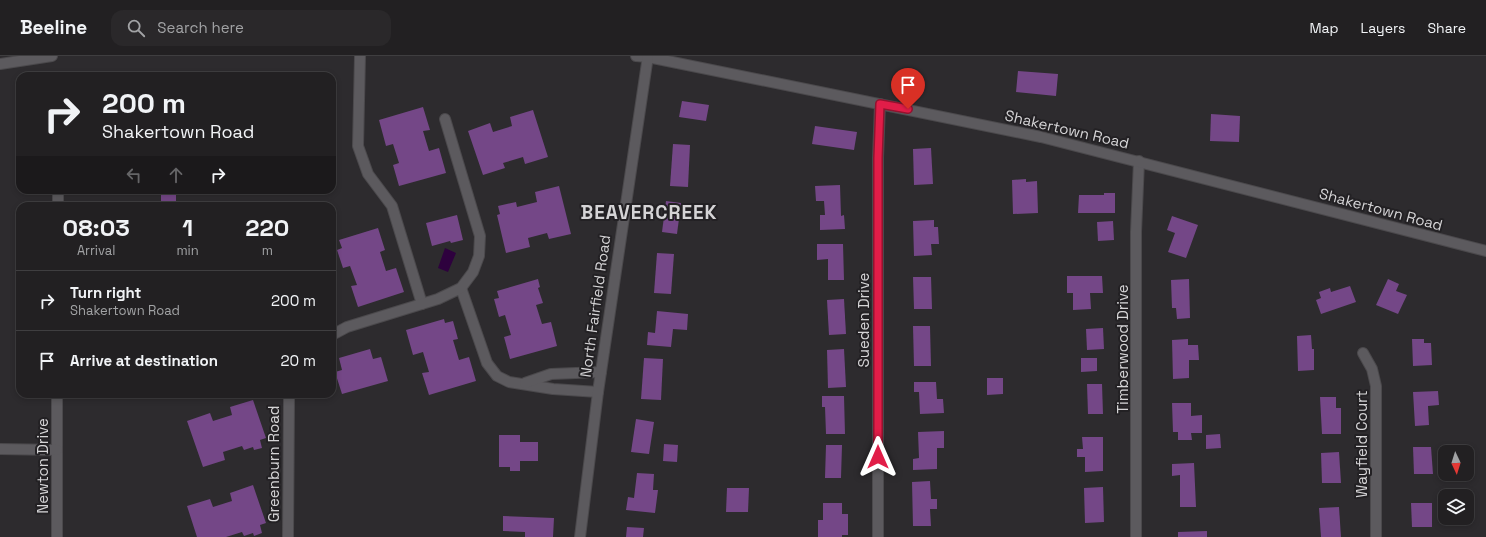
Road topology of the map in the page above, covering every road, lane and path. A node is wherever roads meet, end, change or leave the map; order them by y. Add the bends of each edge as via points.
1 (52, 56) edge
2 (360, 56) edge
3 (636, 56) edge
4 (648, 57) edge
5 (0, 64) edge
6 (880, 104) junction
7 (445, 119) dead end
8 (1139, 162) junction
9 (1486, 251) edge
10 (461, 288) junction
11 (422, 304) junction
12 (336, 333) edge
13 (1363, 354) dead end
14 (601, 372) junction
15 (523, 384) junction
16 (598, 392) junction
17 (57, 398) edge
18 (288, 398) edge
19 (0, 448) edge
20 (56, 450) junction
21 (286, 536) edge
22 (57, 537) edge
23 (580, 537) edge
24 (878, 537) edge
25 (1136, 537) edge
26 (1376, 537) edge

1 - 5 street
2 - 11 street via 358,146 368,174 392,206
3 - 4 street, Shakertown Road
4 - 6 street, Shakertown Road
4 - 14 street, North Fairfield Road
6 - 8 street, Shakertown Road via 1041,137
6 - 24 street, Sueden Drive
7 - 10 street via 480,236 479,256 473,272
8 - 9 street, Shakertown Road
8 - 25 street, Timberwood Drive via 1136,232
10 - 11 street
10 - 15 street via 487,363 497,376 509,382
11 - 12 street via 347,327
13 - 26 street, Wayfield Court via 1372,369 1376,386
14 - 15 street via 551,374
14 - 16 street, North Fairfield Road
15 - 16 street
16 - 23 street, North Fairfield Road
17 - 20 street, Newton Drive
18 - 21 street, Greenburn Road
19 - 20 street
20 - 22 street, Newton Drive

